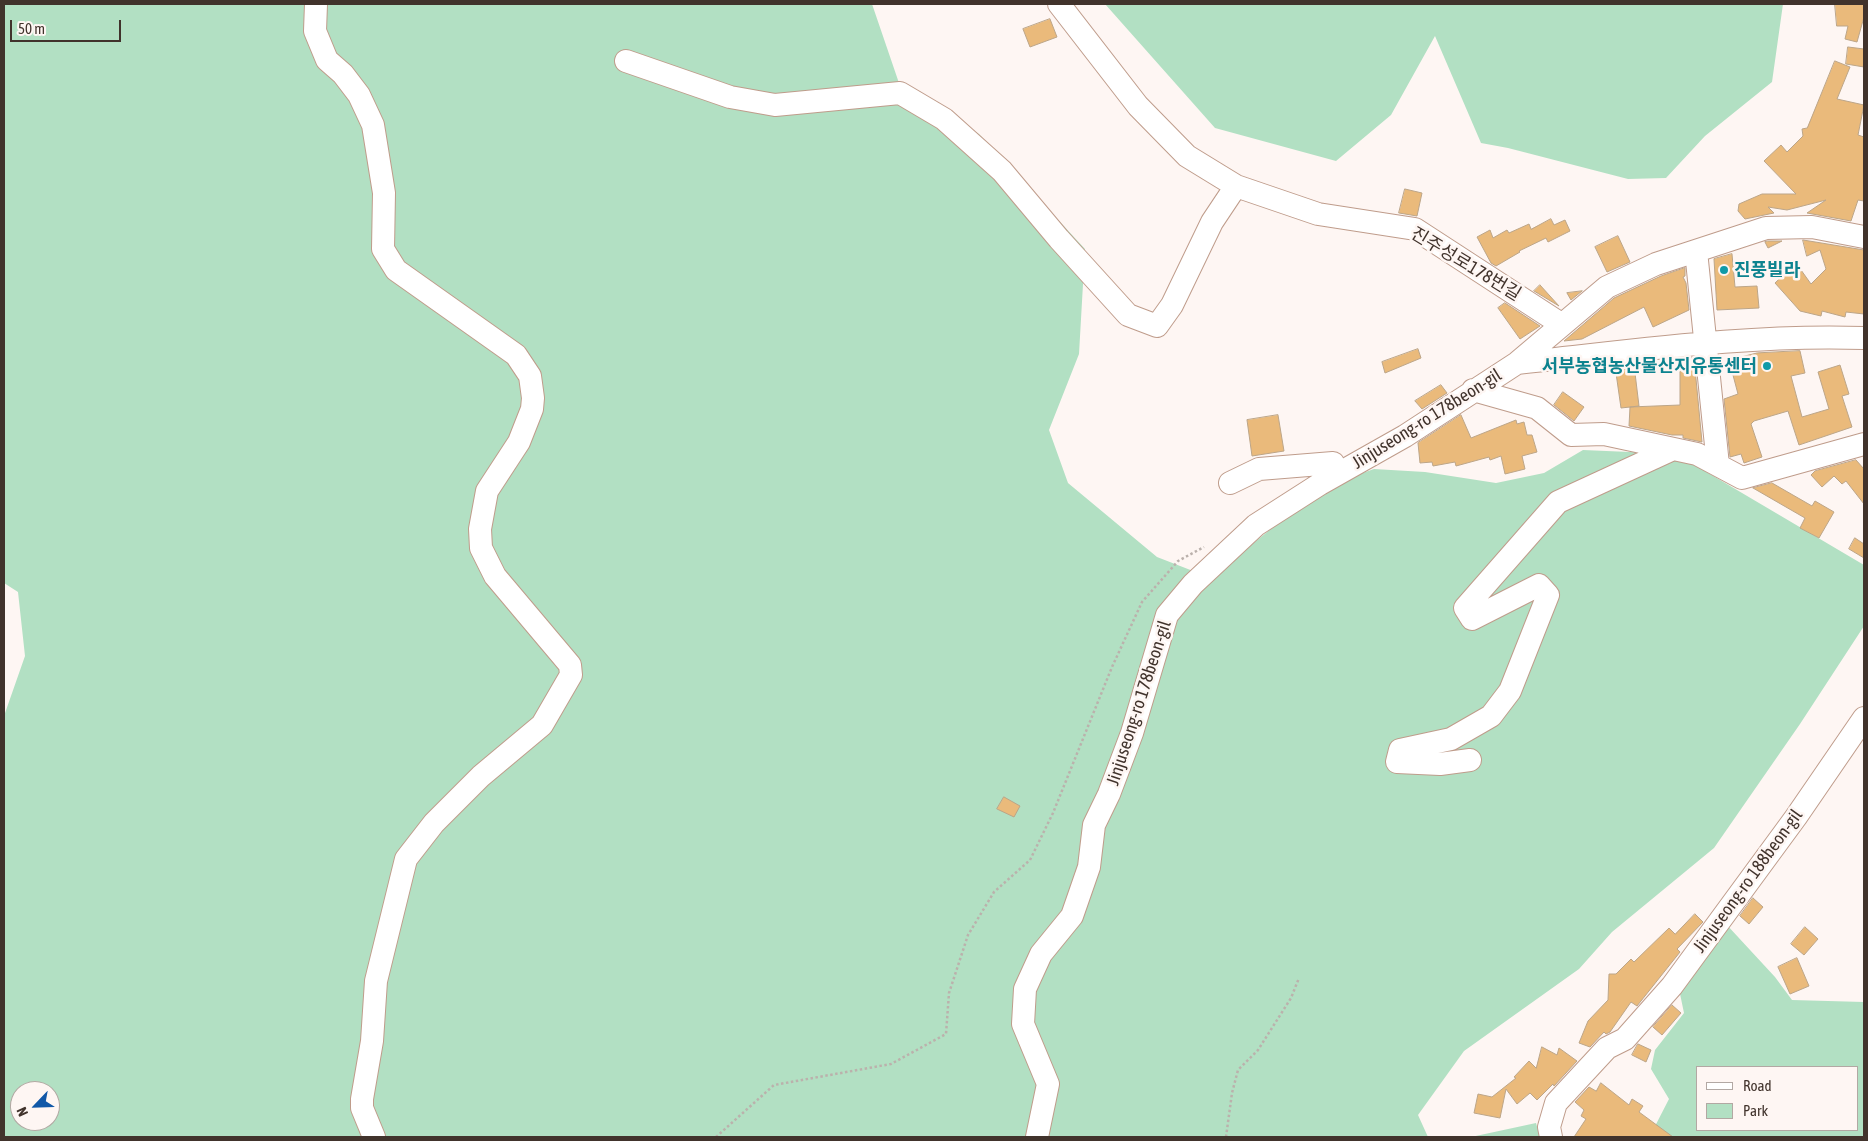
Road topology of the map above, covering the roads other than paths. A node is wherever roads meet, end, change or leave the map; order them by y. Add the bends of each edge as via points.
1 (316, 4) edge
2 (1059, 4) edge
3 (626, 61) dead end
4 (1236, 186) junction
5 (1864, 237) edge
6 (1696, 251) junction
7 (1561, 324) junction
8 (1864, 338) edge
9 (1707, 343) junction
10 (1517, 363) junction
11 (1473, 390) junction
12 (1864, 444) edge
13 (1673, 449) junction
14 (1334, 463) dead end
15 (1718, 465) junction
16 (1230, 483) dead end
17 (1864, 718) edge
18 (1470, 760) dead end
19 (374, 1137) edge
20 (1037, 1137) edge
21 (1551, 1137) edge

1 - 19 street via 315,31 327,60 359,95 373,125 383,186 383,249 396,270 516,355 530,376 532,409 519,442 487,491 480,529 481,548 495,576 570,665 571,675 542,725 481,776 434,823 406,859 376,981 372,1041 362,1099 362,1108
2 - 4 street, 진주성로178번길 via 1138,106 1187,156
3 - 4 street via 730,97 775,105 900,92 944,119 1002,171 1058,239 1128,315 1157,326 1172,305 1212,222
4 - 7 street, 진주성로178번길 via 1318,214 1415,229
5 - 6 street, Jinjuseong-ro 178beon-gil via 1812,227 1766,228
6 - 7 street, Jinjuseong-ro 178beon-gil via 1656,264 1607,287
6 - 9 street
7 - 10 street, Jinjuseong-ro 178beon-gil
8 - 9 street, Jinjuseong-ro 178beon-gil via 1805,336
9 - 10 street, Jinjuseong-ro 178beon-gil
9 - 15 street
10 - 11 street, Jinjuseong-ro 178beon-gil
11 - 13 street via 1537,408 1570,435 1604,434
11 - 20 street, Jinjuseong-ro 178beon-gil via 1405,436 1256,525 1193,584 1167,615 1132,733 1094,825 1089,867 1072,916 1041,954 1025,989 1023,1024 1048,1084
12 - 15 street via 1742,478
13 - 15 street via 1697,454
13 - 18 street via 1558,502 1465,608 1472,619 1539,585 1548,595 1510,691 1491,716 1451,739 1400,750 1397,762 1440,764
14 - 16 street via 1259,469
17 - 21 street, Jinjuseong-ro 188beon-gil via 1672,986 1625,1039 1607,1048 1556,1103 1549,1127

